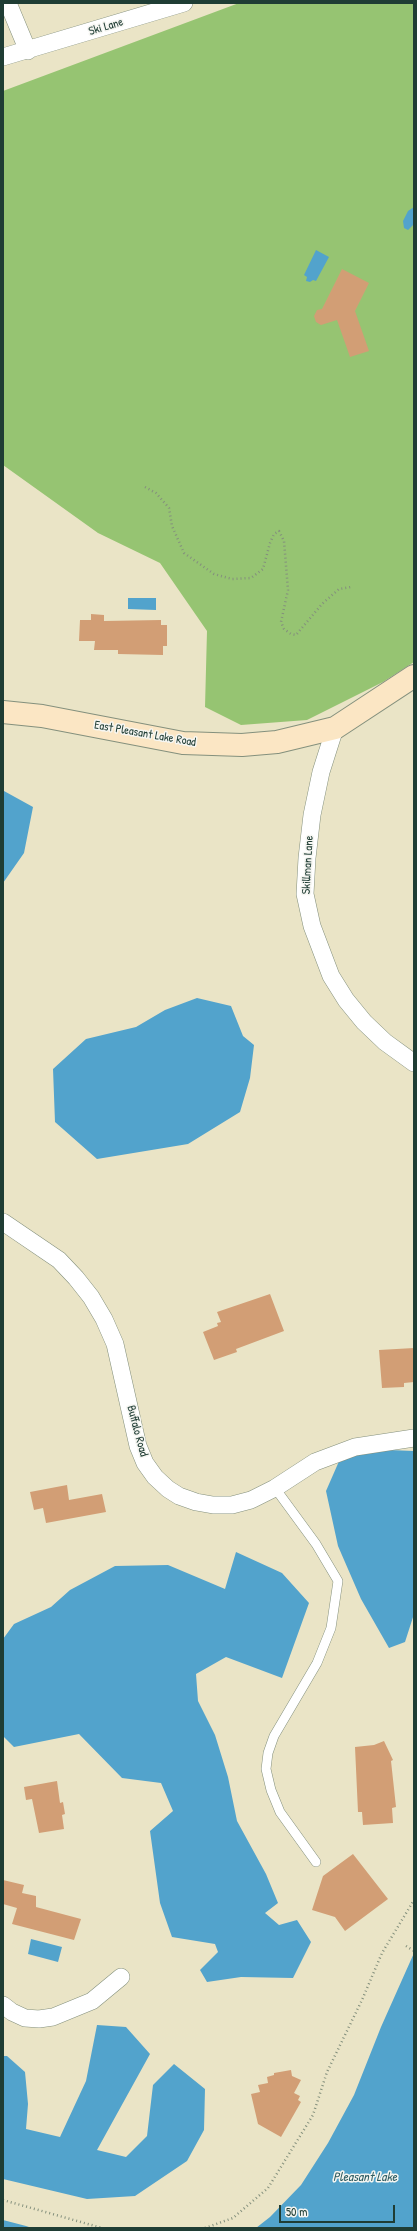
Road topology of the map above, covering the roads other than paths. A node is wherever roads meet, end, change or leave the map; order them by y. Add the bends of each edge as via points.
1 (8, 3) edge
2 (184, 3) edge
3 (28, 51) junction
4 (3, 57) edge
5 (414, 676) edge
6 (3, 712) edge
7 (335, 728) junction
8 (414, 1063) edge
9 (3, 1222) edge
10 (414, 1438) edge
11 (275, 1488) junction
12 (316, 1862) dead end
13 (121, 1977) dead end
14 (3, 2006) edge

1 - 3 street
2 - 3 street, Ski Lane
3 - 4 street, Ski Lane
5 - 7 street, East Pleasant Lake Road
6 - 7 street, East Pleasant Lake Road via 42,716 183,743 212,746 277,742
7 - 8 street, Skillman Lane via 321,772 312,815 305,894 312,926 332,976 346,1000 385,1042
9 - 11 street, Buffalo Road via 59,1260 92,1297 115,1344 138,1446 145,1463 155,1477 179,1496 213,1505 232,1505 251,1500
10 - 11 street, Buffalo Road via 355,1447 315,1462
11 - 12 lane via 316,1544 338,1581 328,1635 317,1663 274,1736 266,1769 280,1812
13 - 14 street via 92,2001 53,2017 25,2018

